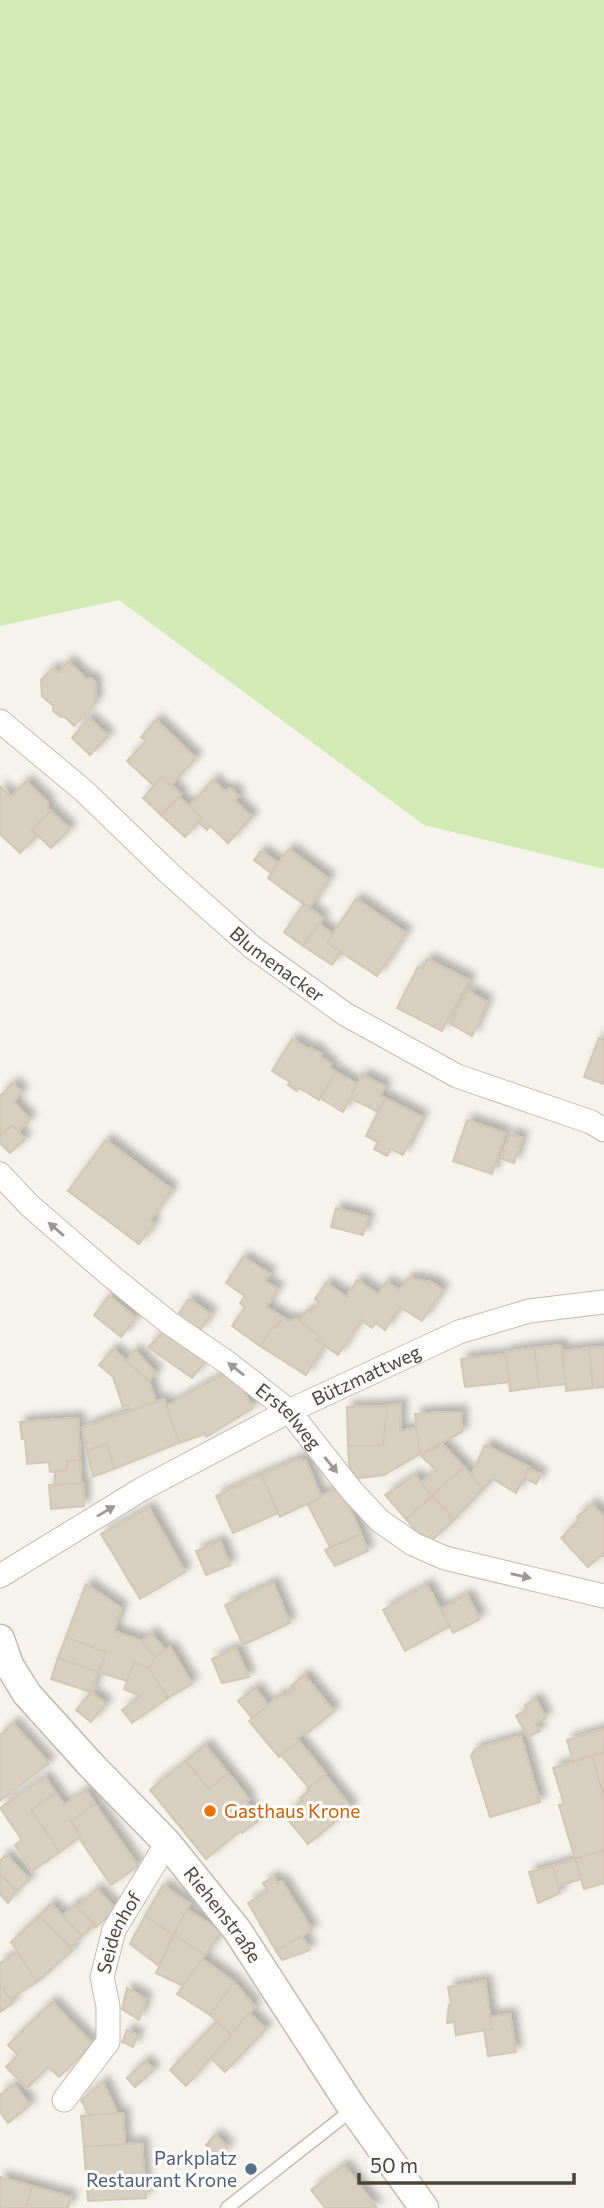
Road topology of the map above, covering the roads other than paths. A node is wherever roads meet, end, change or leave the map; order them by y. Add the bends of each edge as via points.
1 (0, 721) edge
2 (604, 1130) edge
3 (0, 1174) edge
4 (604, 1302) edge
5 (289, 1411) junction
6 (0, 1576) edge
7 (604, 1596) edge
8 (3, 1659) edge
9 (167, 1843) junction
10 (64, 2100) dead end
11 (353, 2109) junction
12 (227, 2208) edge
13 (424, 2208) edge

1 - 2 street, Blumenacker via 84,791 252,947 345,1014 457,1076
5 -> 3 street, Erstelweg via 111,1276
4 - 5 street, Bützmattweg via 529,1311 459,1332
6 -> 5 street, Bützmattweg via 142,1489
5 -> 7 street, Erstelweg via 352,1491 380,1521 413,1544 445,1558
8 - 9 street, Riehenstraße via 27,1694
9 - 10 street, Seidenhof via 114,1930 102,1977 108,2042
9 - 11 street, Riehenstraße via 237,1930
11 - 12 lane
11 - 13 street, Riehenstraße

